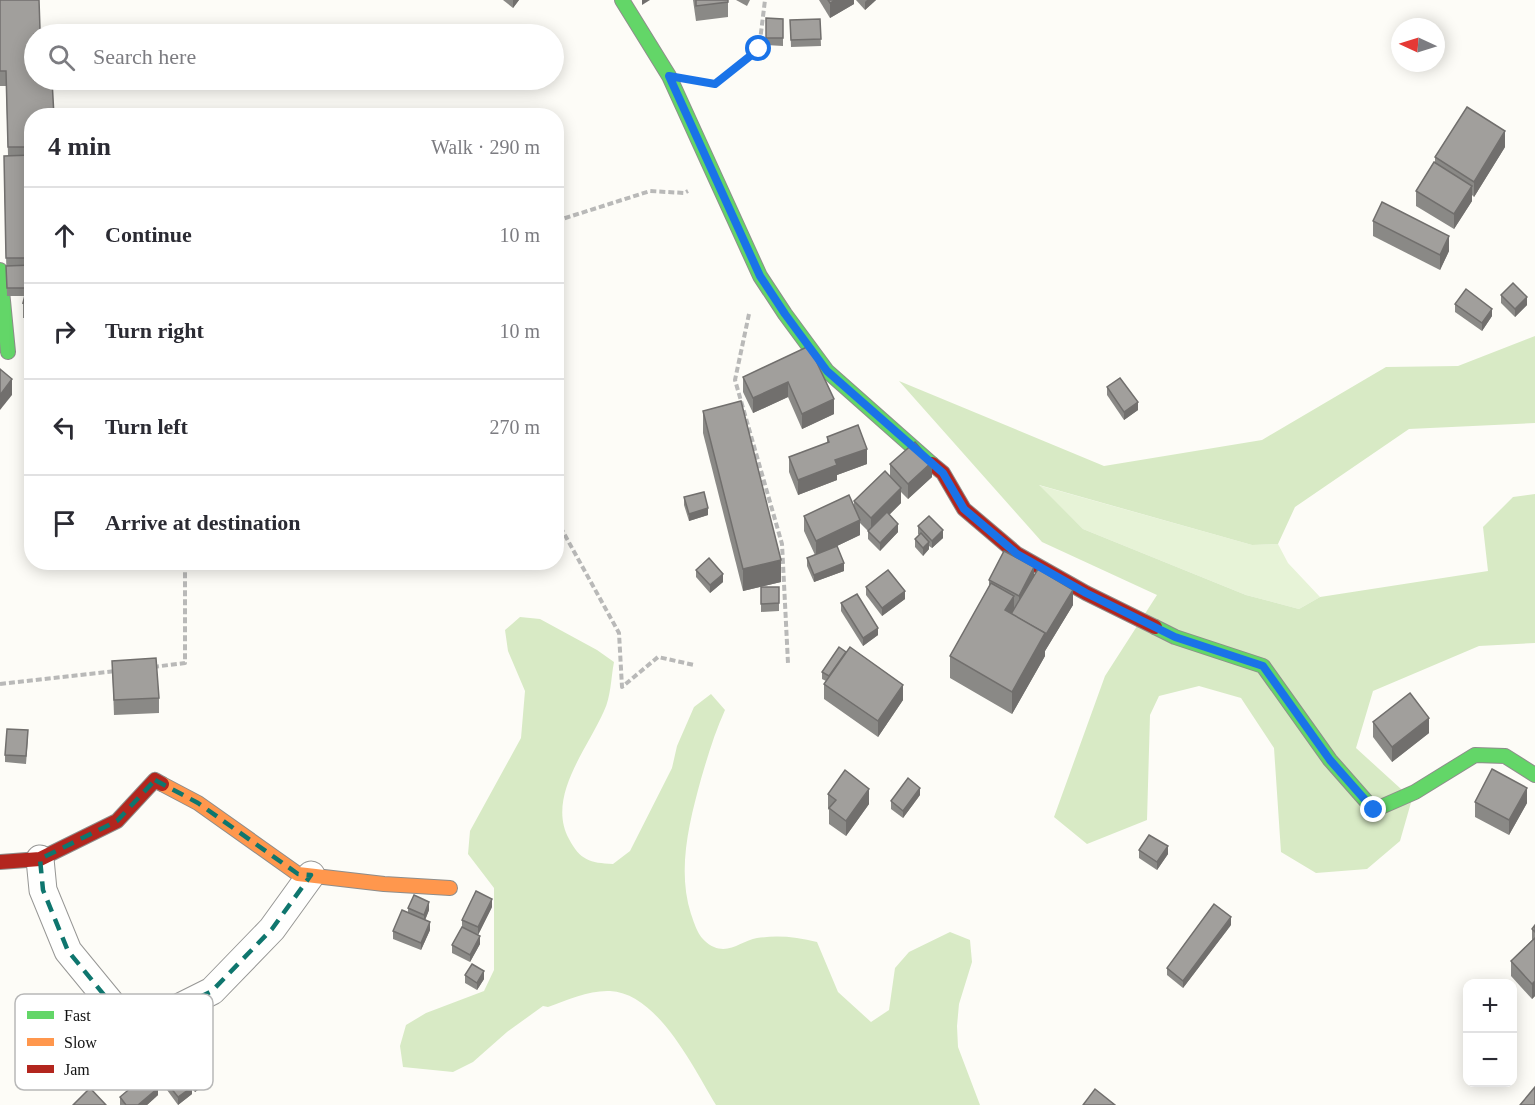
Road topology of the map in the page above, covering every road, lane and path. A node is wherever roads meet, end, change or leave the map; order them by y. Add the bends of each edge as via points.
1 (622, 0) edge
2 (765, 0) edge
3 (669, 76) junction
4 (715, 176) junction
5 (564, 218) edge
6 (0, 270) edge
7 (760, 276) junction
8 (8, 352) dead end
9 (564, 533) edge
10 (185, 570) edge
11 (788, 663) dead end
12 (694, 665) dead end
13 (150, 667) edge
14 (127, 670) edge
15 (0, 684) edge
16 (1535, 774) edge
17 (40, 859) junction
18 (0, 862) edge
19 (311, 875) junction
20 (450, 888) dead end
21 (103, 994) edge
22 (206, 994) edge

1 - 3 street
2 - 3 path via 759,49 715,84
3 - 4 street
4 - 5 path via 684,193 650,191
4 - 7 street
6 - 8 street
7 - 11 path via 735,380 782,544
7 - 16 street via 827,371 943,473 964,509 1017,554 1086,593 1175,637 1263,666 1330,760 1374,810 1415,792 1475,755 1505,756
9 - 12 path via 619,633 622,687 658,657
10 - 13 path via 185,663
14 - 15 path
17 - 18 street
17 - 19 street via 117,821 155,780 198,803 298,874
17 - 21 street via 43,890 68,951
19 - 20 street
19 - 22 street via 272,929

